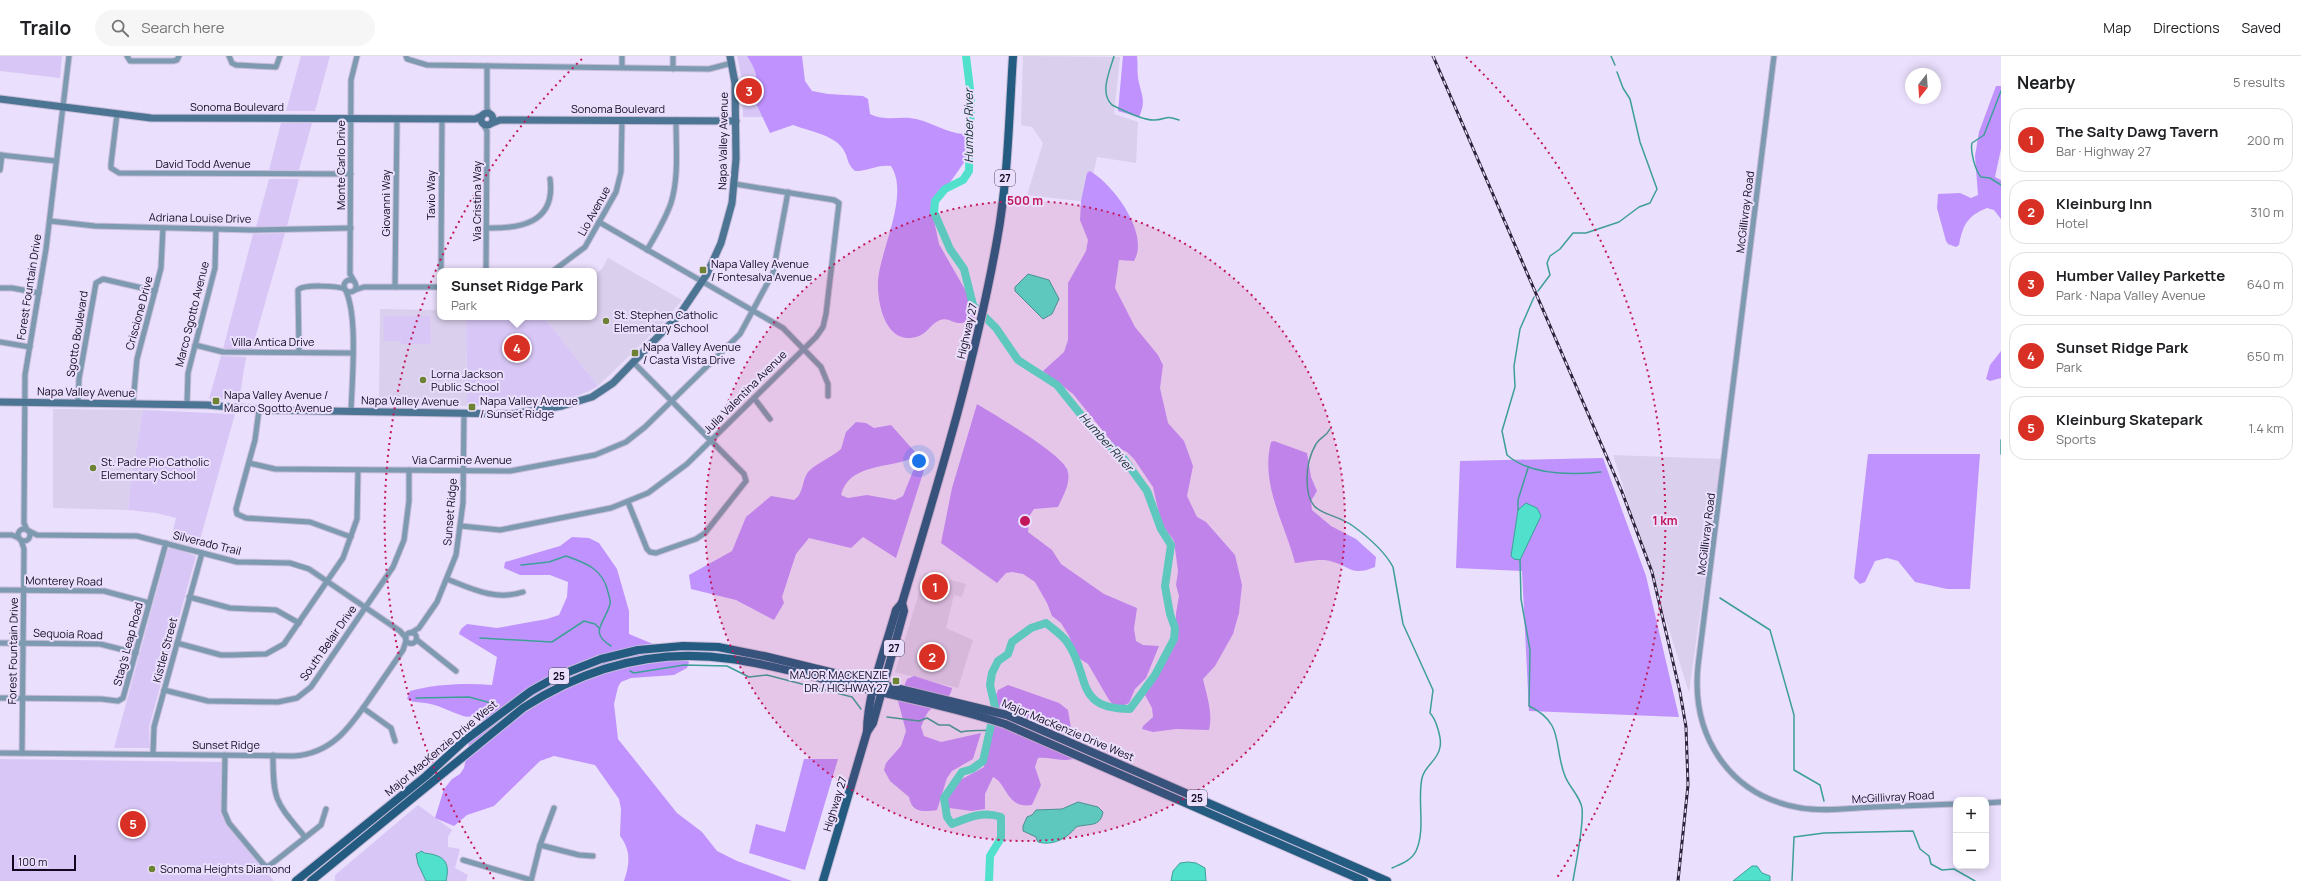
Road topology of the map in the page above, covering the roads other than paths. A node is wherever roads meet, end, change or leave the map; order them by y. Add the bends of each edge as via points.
1 (69, 56) edge
2 (127, 56) edge
3 (179, 56) edge
4 (230, 56) edge
5 (280, 56) edge
6 (357, 56) edge
7 (406, 56) edge
8 (622, 56) edge
9 (673, 56) edge
10 (730, 56) edge
11 (1013, 56) edge
12 (1774, 56) edge
13 (732, 64) junction
14 (487, 66) junction
15 (622, 67) junction
16 (673, 69) junction
17 (0, 99) edge
18 (63, 107) junction
19 (487, 108) junction
20 (117, 114) junction
21 (482, 116) junction
22 (351, 119) junction
23 (396, 119) junction
24 (442, 119) junction
25 (475, 119) junction
26 (492, 119) junction
27 (622, 120) junction
28 (676, 120) junction
29 (736, 121) junction
30 (483, 124) junction
31 (487, 131) junction
32 (1, 155) edge
33 (56, 161) junction
34 (0, 170) edge
35 (351, 174) junction
36 (550, 179) dead end
37 (735, 184) junction
38 (788, 192) junction
39 (50, 221) junction
40 (600, 222) junction
41 (163, 228) junction
42 (351, 228) junction
43 (486, 228) junction
44 (216, 229) junction
45 (647, 250) junction
46 (441, 268) edge
47 (486, 268) edge
48 (558, 268) edge
49 (350, 274) junction
50 (346, 282) junction
51 (354, 282) junction
52 (702, 282) junction
53 (337, 287) junction
54 (364, 287) junction
55 (396, 287) junction
56 (437, 287) edge
57 (0, 288) edge
58 (155, 290) junction
59 (346, 290) junction
60 (354, 291) junction
61 (39, 293) junction
62 (350, 299) junction
63 (753, 311) junction
64 (0, 342) edge
65 (195, 345) junction
66 (30, 347) junction
67 (804, 349) junction
68 (299, 352) junction
69 (352, 353) junction
70 (633, 362) junction
71 (828, 396) dead end
72 (754, 398) junction
73 (672, 401) junction
74 (0, 402) edge
75 (25, 402) junction
76 (78, 402) junction
77 (133, 403) junction
78 (187, 404) junction
79 (259, 410) junction
80 (351, 412) junction
81 (464, 413) junction
82 (770, 419) dead end
83 (711, 440) junction
84 (249, 463) junction
85 (358, 470) junction
86 (409, 470) junction
87 (464, 471) junction
88 (628, 502) junction
89 (24, 523) junction
90 (461, 526) junction
91 (20, 531) junction
92 (28, 531) junction
93 (0, 535) edge
94 (12, 535) junction
95 (37, 535) junction
96 (351, 537) junction
97 (20, 539) junction
98 (28, 540) junction
99 (166, 543) junction
100 (24, 549) junction
101 (202, 553) junction
102 (447, 579) junction
103 (328, 582) junction
104 (0, 590) edge
105 (24, 590) junction
106 (523, 592) dead end
107 (189, 597) junction
108 (150, 603) junction
109 (366, 607) junction
110 (299, 623) junction
111 (419, 628) junction
112 (400, 631) junction
113 (410, 633) junction
114 (406, 640) junction
115 (415, 641) junction
116 (0, 643) edge
117 (23, 643) junction
118 (177, 643) junction
119 (403, 650) junction
120 (136, 653) junction
121 (456, 671) dead end
122 (880, 683) junction
123 (164, 690) junction
124 (878, 692) junction
125 (0, 698) edge
126 (23, 699) junction
127 (363, 708) junction
128 (395, 742) dead end
129 (0, 753) edge
130 (22, 753) junction
131 (153, 754) junction
132 (225, 755) junction
133 (274, 755) junction
134 (2001, 802) edge
135 (1989, 803) edge
136 (1953, 804) edge
137 (554, 808) dead end
138 (326, 809) dead end
139 (305, 837) junction
140 (540, 846) junction
141 (593, 856) dead end
142 (463, 860) dead end
143 (531, 880) edge
144 (296, 881) edge
145 (311, 881) edge
146 (823, 881) edge
147 (1364, 881) edge
148 (1387, 881) edge

1 - 18 street, Forest Fountain Drive
2 - 3 street via 130,61 173,61
4 - 5 street via 232,63 236,65 276,67
6 - 22 street, Monte Carlo Drive via 351,80
7 - 14 street via 407,60 427,65
8 - 15 street
9 - 16 street
10 - 13 street, Napa Valley Avenue
11 - 122 main road, Highway 27 / 27 via 1007,164 998,239 986,298 964,393 902,604 896,610
12 - 136 street, McGillivray Road via 1698,666 1696,691 1699,712 1716,756 1734,776 1753,790 1774,800 1801,808 1833,810
13 - 16 street via 710,69
13 - 29 street, Napa Valley Avenue via 736,83
14 - 15 street
14 - 19 street
15 - 16 street
17 - 18 street, Sonoma Boulevard
18 - 20 street, Sonoma Boulevard
18 - 33 street, Forest Fountain Drive
19 - 21 street
19 - 26 street
20 - 22 street, Sonoma Boulevard via 151,118
20 - 35 street, David Todd Avenue via 111,164 112,168 120,173
21 - 25 street, Sonoma Boulevard
21 - 26 street via 487,114
21 - 30 street
22 - 23 street, Sonoma Boulevard
22 - 35 street, Monte Carlo Drive
23 - 24 street, Sonoma Boulevard
23 - 55 street, Giovanni Way
24 - 25 street, Sonoma Boulevard
24 - 46 street, Tavio Way
25 - 30 street
26 - 27 street, Sonoma Boulevard
26 - 30 street via 487,125
26 - 31 street, Via Cristina Way
27 - 28 street, Sonoma Boulevard
27 - 40 street, Lio Avenue via 619,185
28 - 29 street, Sonoma Boulevard
28 - 45 street via 676,174 673,193 665,219
29 - 37 street, Napa Valley Avenue
30 - 31 street
31 - 43 street, Via Cristina Way
32 - 33 street
32 - 34 street
33 - 39 street, Forest Fountain Drive
35 - 42 street, Monte Carlo Drive
36 - 43 street via 549,201 537,218 519,227
37 - 38 street, Julia Valentina Avenue
37 - 52 street, Napa Valley Avenue via 724,232
38 - 63 street, Via Carmine Avenue via 773,273
38 - 67 street, Julia Valentina Avenue via 834,200 840,206 825,320 820,332
39 - 41 street, Adriana Louise Drive via 95,226
39 - 61 street, Forest Fountain Drive
40 - 45 street
40 - 48 street, Lio Avenue via 584,247
41 - 44 street, Adriana Louise Drive
41 - 58 street, Criscione Drive via 161,268
42 - 44 street, Adriana Louise Drive
42 - 49 street, Monte Carlo Drive
43 - 47 street, Via Cristina Way
44 - 65 street, Marco Sgotto Avenue via 215,268
45 - 52 street
49 - 50 street, Monte Carlo Drive
49 - 51 street
50 - 51 street
50 - 53 street
50 - 59 street, Monte Carlo Drive
51 - 54 street
51 - 60 street
52 - 63 street
52 - 70 street, Napa Valley Avenue via 676,320
53 - 59 street
53 - 68 street via 303,287 298,290
54 - 55 street
54 - 60 street
55 - 56 street
57 - 61 street
58 - 76 street, Sgotto Boulevard via 102,279 96,283 79,379
58 - 77 street, Criscione Drive via 135,369
59 - 60 street
59 - 62 street
60 - 62 street
61 - 66 street, Forest Fountain Drive
62 - 69 street
63 - 67 street via 783,328
63 - 73 street, Via Carmine Avenue via 733,342
64 - 66 street
65 - 68 street, Villa Antica Drive via 219,351
65 - 78 street, Marco Sgotto Avenue via 188,373
66 - 75 street, Forest Fountain Drive via 25,376
67 - 71 street via 825,374
67 - 72 street, Julia Valentina Avenue
68 - 69 street, Villa Antica Drive
69 - 80 street
70 - 73 street
70 - 81 street, Napa Valley Avenue via 602,392 581,402 525,413
72 - 82 street
72 - 83 street, Julia Valentina Avenue
73 - 83 street
73 - 87 street, Via Carmine Avenue via 635,436 606,452 520,470
74 - 75 street, Napa Valley Avenue
75 - 76 street, Napa Valley Avenue
75 - 89 street, Forest Fountain Drive
76 - 77 street, Napa Valley Avenue
77 - 78 street, Napa Valley Avenue
78 - 79 street, Napa Valley Avenue
79 - 80 street, Napa Valley Avenue
79 - 84 street
80 - 81 street, Napa Valley Avenue
81 - 87 street, Sunset Ridge
83 - 88 street, Julia Valentina Avenue via 668,480
83 - 88 street via 744,474 746,481 705,533 692,541 653,554 646,548
84 - 85 street, Via Carmine Avenue via 271,469
84 - 96 street via 236,509 237,514 246,518 310,522
85 - 86 street, Via Carmine Avenue
85 - 96 street via 358,519
86 - 87 street, Via Carmine Avenue
86 - 109 street, South Belair Drive via 404,540 393,568
87 - 90 street, Sunset Ridge
88 - 90 street, Julia Valentina Avenue via 599,511 500,530
89 - 91 street, Forest Fountain Drive
89 - 92 street
90 - 102 street, Sunset Ridge via 456,555
91 - 92 street
91 - 94 street
91 - 97 street, Forest Fountain Drive
92 - 95 street, Silverado Trail
92 - 98 street
93 - 94 street
94 - 97 street
95 - 98 street, Silverado Trail
95 - 99 street, Silverado Trail via 137,536
96 - 103 street via 343,558
97 - 98 street
97 - 100 street, Forest Fountain Drive
98 - 100 street, Forest Fountain Drive
99 - 101 street, Silverado Trail
99 - 108 street, Stag's Leap Road
100 - 105 street, Forest Fountain Drive
101 - 103 street, Silverado Trail via 237,562 298,564
101 - 107 street, Kistler Street
102 - 106 street via 490,595 513,596
102 - 111 street, Sunset Ridge via 437,602
103 - 109 street, Silverado Trail
103 - 110 street
104 - 105 street, Monterey Road
105 - 108 street, Monterey Road via 104,591
105 - 117 street, Forest Fountain Drive
107 - 110 street via 230,608 276,610
107 - 118 street, Kistler Street
108 - 120 street, Stag's Leap Road
109 - 112 street, Silverado Trail
109 - 123 street, South Belair Drive via 311,687 297,698 284,701 211,701
110 - 118 street via 281,647 260,655 221,655
111 - 113 street, Sunset Ridge
111 - 115 street, Sunset Ridge
112 - 113 street, Silverado Trail
112 - 114 street, Silverado Trail
113 - 114 street, Sunset Ridge
113 - 115 street
114 - 115 street
114 - 119 street, Sunset Ridge
115 - 119 street, Sunset Ridge
115 - 121 street
116 - 117 street, Sequoia Road
117 - 120 street, Sequoia Road via 100,644
117 - 126 street, Forest Fountain Drive
118 - 123 street, Kistler Street
119 - 127 street, Sunset Ridge
120 - 126 street, Stag's Leap Road via 121,700
122 - 124 main road, Highway 27 / 27
122 - 144 main road, Major MacKenzie Drive West / 25 via 718,647 666,646 601,659 558,676 510,705 464,740 426,776
122 - 148 main road, Major MacKenzie Drive West / 25 via 1007,715
123 - 131 street, Kistler Street via 154,730
124 - 145 main road, Major MacKenzie Drive West / 25 via 747,661 712,656 652,657 595,671 562,685 523,708
124 - 146 main road, Highway 27 / 27 via 873,723 867,732
124 - 147 main road, Major MacKenzie Drive West / 25 via 1005,724
125 - 126 street
126 - 130 street, Forest Fountain Drive
127 - 128 street via 391,728
127 - 133 street, Sunset Ridge via 347,731 328,746 301,755
129 - 130 street, Sunset Ridge
130 - 131 street, Sunset Ridge
131 - 132 street, Sunset Ridge
132 - 133 street, Sunset Ridge
132 - 139 street via 224,811 229,823 265,866 269,866
133 - 139 street via 275,797
134 - 135 street
137 - 140 street
138 - 139 street via 321,825
140 - 141 street
140 - 143 street
142 - 143 street

